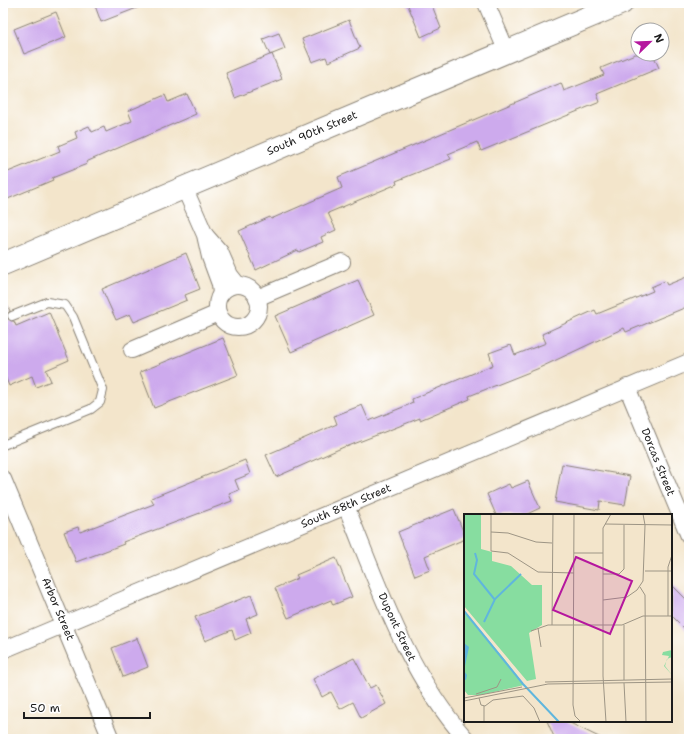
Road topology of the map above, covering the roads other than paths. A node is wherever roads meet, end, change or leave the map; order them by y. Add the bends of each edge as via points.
1 (486, 3) edge
2 (622, 3) edge
3 (507, 52) junction
4 (184, 187) junction
5 (205, 235) junction
6 (342, 262) dead end
7 (3, 264) edge
8 (238, 285) junction
9 (221, 294) junction
10 (257, 298) junction
11 (218, 314) junction
12 (12, 316) dead end
13 (132, 350) dead end
14 (689, 362) edge
15 (628, 387) junction
16 (3, 445) edge
17 (5, 489) edge
18 (346, 506) junction
19 (689, 536) edge
20 (64, 624) junction
21 (3, 650) edge
22 (111, 739) edge
23 (466, 739) edge

1 - 3 street
2 - 3 main road, South 90th Street
3 - 4 main road, South 90th Street
4 - 5 street
4 - 7 main road, South 90th Street
5 - 8 street via 220,252 230,275
5 - 9 street
6 - 10 street
8 - 9 street via 227,288
8 - 10 street via 249,289
9 - 11 street
10 - 11 street via 257,313 246,325 230,325
11 - 13 street
12 - 16 lane via 47,302 64,305 73,317 103,390 100,402 91,409
14 - 15 street, South 88th Street
15 - 18 street, South 88th Street
15 - 19 street, Dorcas Street
17 - 20 street, Arbor Street
18 - 20 street, South 88th Street
18 - 23 street, Dupont Street via 410,658 436,702
20 - 21 street, South 88th Street
20 - 22 street, Arbor Street

